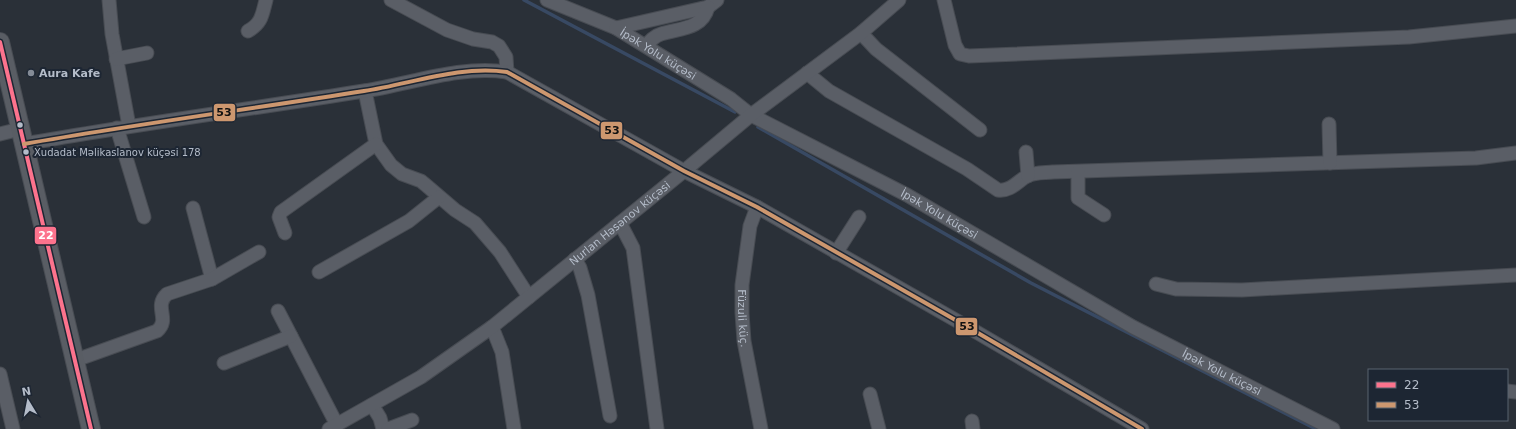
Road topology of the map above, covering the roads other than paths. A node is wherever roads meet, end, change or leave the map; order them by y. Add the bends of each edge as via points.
1 (109, 0) edge
2 (266, 0) edge
3 (391, 0) edge
4 (547, 0) edge
5 (899, 0) edge
6 (944, 0) edge
7 (713, 4) edge
8 (1516, 26) edge
9 (616, 28) junction
10 (248, 31) dead end
11 (861, 33) junction
12 (0, 42) edge
13 (646, 46) junction
14 (147, 53) dead end
15 (116, 59) junction
16 (507, 72) junction
17 (807, 73) junction
18 (5, 83) edge
19 (365, 91) junction
20 (751, 115) junction
21 (1329, 124) dead end
22 (123, 127) junction
23 (980, 130) dead end
24 (0, 134) edge
25 (22, 136) junction
26 (376, 144) junction
27 (1026, 152) dead end
28 (1516, 153) edge
29 (1330, 163) junction
30 (684, 171) junction
31 (1078, 172) junction
32 (1028, 176) junction
33 (439, 197) junction
34 (757, 207) junction
35 (193, 208) dead end
36 (1104, 215) dead end
37 (144, 217) dead end
38 (859, 217) dead end
39 (620, 223) junction
40 (285, 233) dead end
41 (259, 252) dead end
42 (836, 253) junction
43 (575, 259) junction
44 (319, 272) dead end
45 (1516, 275) edge
46 (212, 279) junction
47 (1156, 284) dead end
48 (529, 297) junction
49 (278, 311) dead end
50 (492, 327) junction
51 (291, 336) junction
52 (76, 360) junction
53 (224, 363) dead end
54 (0, 374) edge
55 (870, 394) dead end
56 (372, 405) junction
57 (610, 416) dead end
58 (412, 420) dead end
59 (333, 427) edge
60 (13, 429) edge
61 (91, 429) edge
62 (383, 429) edge
63 (388, 429) edge
64 (514, 429) edge
65 (657, 429) edge
66 (761, 429) edge
67 (879, 429) edge
68 (1142, 429) edge
69 (1334, 429) edge

1 - 15 street
2 - 10 street via 260,21
3 - 16 street via 447,30 499,46 506,57
4 - 9 street, İpək Yolu küçəsi
5 - 11 street, Nurlan Həsənov küçəsi
6 - 8 street via 955,45 960,54 969,56 1409,37
7 - 9 street
7 - 13 street via 704,18 696,24 660,34
9 - 13 street, İpək Yolu küçəsi
11 - 17 street, Nurlan Həsənov küçəsi
11 - 23 street via 876,49
12 - 18 street
13 - 20 street, İpək Yolu küçəsi via 731,99
14 - 15 street
15 - 22 street
16 - 19 street via 487,69 467,71
16 - 30 street
17 - 20 street, Nurlan Həsənov küçəsi
17 - 32 street via 829,91 967,169 998,190 1008,190
18 - 25 street
19 - 22 street
19 - 26 street
20 - 30 street, Nurlan Həsənov küçəsi
20 - 69 street, İpək Yolu küçəsi via 907,196 1133,327
21 - 29 street
22 - 25 street
22 - 37 street
24 - 25 street
25 - 52 street
26 - 33 street via 402,174 421,181
26 - 40 street via 281,212 280,218
27 - 32 street
28 - 29 street via 1476,158
29 - 31 street
30 - 34 street
30 - 39 street, Nurlan Həsənov küçəsi
31 - 32 street
31 - 36 street via 1078,198
33 - 44 street via 409,221
33 - 48 street via 486,234
34 - 42 street
34 - 66 street, Füzuli küç. via 750,226 742,285 742,313 744,341
35 - 46 street
38 - 42 street
39 - 43 street, Nurlan Həsənov küçəsi
39 - 65 street via 633,248
41 - 46 street
42 - 68 street
43 - 48 street, Nurlan Həsənov küçəsi
43 - 57 street via 588,295
45 - 47 street via 1242,290 1176,289
46 - 52 street via 167,294 160,304 163,320 162,327 157,331
48 - 50 street, Nurlan Həsənov küçəsi
49 - 51 street
50 - 56 street, Nurlan Həsənov küçəsi via 421,377
50 - 64 street via 502,352
51 - 53 street
51 - 59 street
52 - 61 street
54 - 60 street
55 - 67 street
56 - 59 street, Nurlan Həsənov küçəsi
56 - 62 street
58 - 63 street

